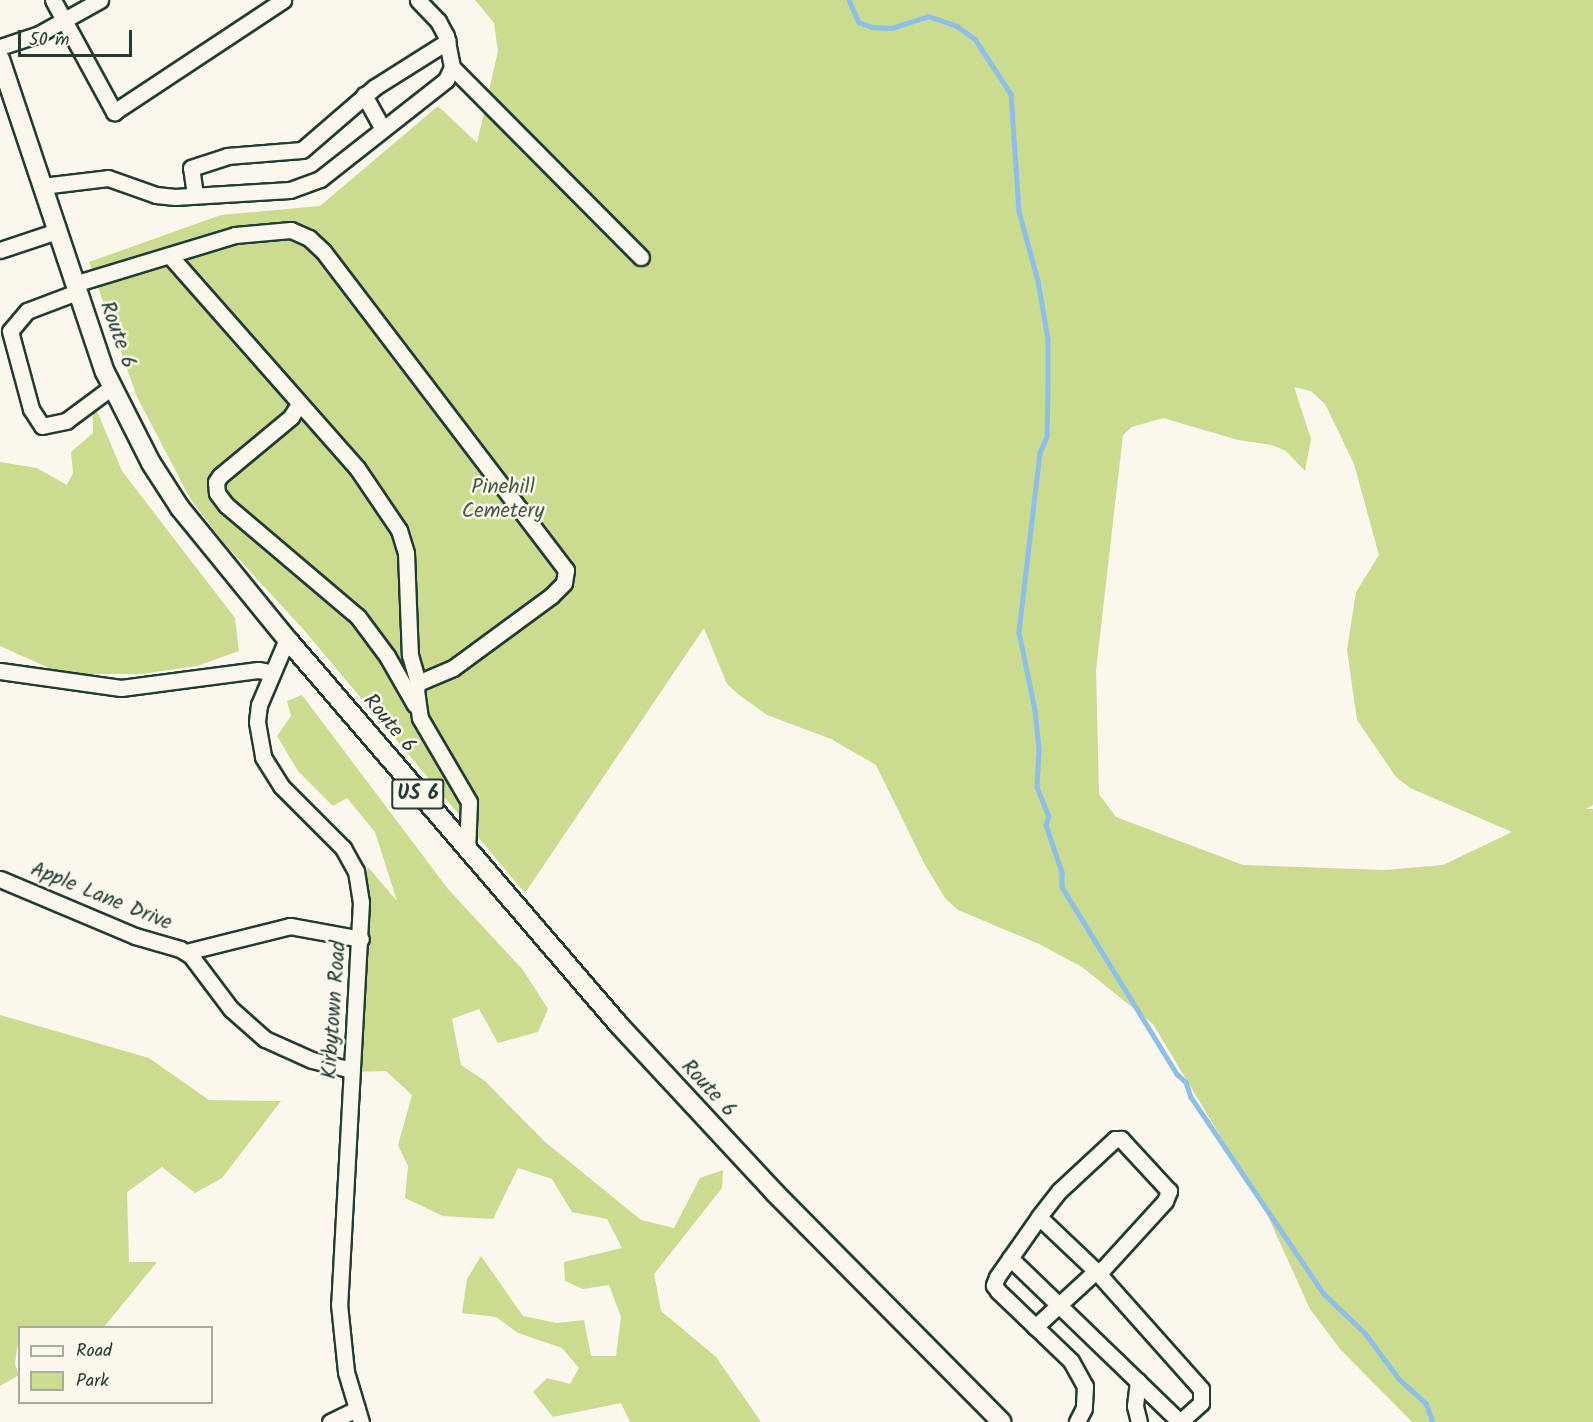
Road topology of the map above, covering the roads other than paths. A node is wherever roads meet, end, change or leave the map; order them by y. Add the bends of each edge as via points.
1 (53, 0) edge
2 (100, 0) edge
3 (283, 0) edge
4 (418, 0) edge
5 (64, 22) junction
6 (448, 40) junction
7 (0, 47) edge
8 (0, 58) edge
9 (452, 67) junction
10 (364, 95) junction
11 (382, 128) junction
12 (42, 186) junction
13 (195, 195) junction
14 (57, 231) junction
15 (0, 250) edge
16 (170, 256) junction
17 (641, 257) dead end
18 (76, 288) junction
19 (112, 387) junction
20 (299, 404) junction
21 (287, 639) junction
22 (0, 671) edge
23 (271, 672) junction
24 (418, 683) junction
25 (416, 708) junction
26 (467, 851) junction
27 (0, 879) edge
28 (361, 939) junction
29 (186, 952) junction
30 (352, 1070) junction
31 (1039, 1217) junction
32 (1010, 1258) junction
33 (1096, 1271) junction
34 (1059, 1304) junction
35 (1035, 1327) junction
36 (1138, 1381) junction
37 (359, 1415) edge
38 (330, 1422) edge
39 (1002, 1422) edge
40 (1077, 1422) edge
41 (1139, 1422) edge
42 (1180, 1422) edge

1 - 5 street
2 - 5 street
3 - 5 street via 114,112
4 - 6 street via 438,21
5 - 7 street
6 - 9 street
6 - 10 street
8 - 12 main road, Route 6 / US 6
9 - 11 street via 446,80
9 - 17 street
10 - 11 street
10 - 13 street via 302,150 227,156 191,168
11 - 13 street via 308,185 290,190
12 - 13 street via 108,178 156,195
12 - 14 main road, Route 6 / US 6
14 - 15 street
14 - 18 main road, Route 6 / US 6
16 - 18 street
16 - 20 street
16 - 24 street via 235,235 291,230 309,238 323,250 566,570 564,584 551,596 453,668
18 - 19 main road, Route 6 / US 6
18 - 19 street via 27,311 10,331 31,409 42,426 66,421
19 - 21 main road, Route 6 / US 6 via 151,463 180,508
20 - 24 street via 357,468 403,537 410,655
20 - 25 street via 291,417 220,476 217,493 226,506 358,617 387,656
21 - 23 street, Kirbytown Road
21 - 26 main road, Route 6 / US 6
22 - 23 street via 121,688 258,670
23 - 28 street, Kirbytown Road via 257,722 263,757 280,786 332,835 352,863 361,902
24 - 25 street
25 - 26 street via 469,802
26 - 39 main road, Route 6 / US 6 via 724,1138
27 - 29 street, Apple Lane Drive via 135,936
28 - 29 street, Apple Lane Drive via 290,926
28 - 30 street, Kirbytown Road
29 - 30 street, Apple Lane Drive via 231,1009 265,1039 312,1060
30 - 37 street, Kirbytown Road via 340,1326 346,1372
31 - 32 street
31 - 33 street
31 - 33 street via 1108,1142 1121,1139 1169,1191 1165,1201 1103,1269
32 - 34 street
32 - 35 street via 994,1285
33 - 34 street
33 - 42 street via 1201,1389 1201,1403
34 - 35 street
34 - 36 street
35 - 40 street via 1071,1362 1085,1386 1084,1408
36 - 41 street via 1135,1406
36 - 42 street
37 - 38 street

